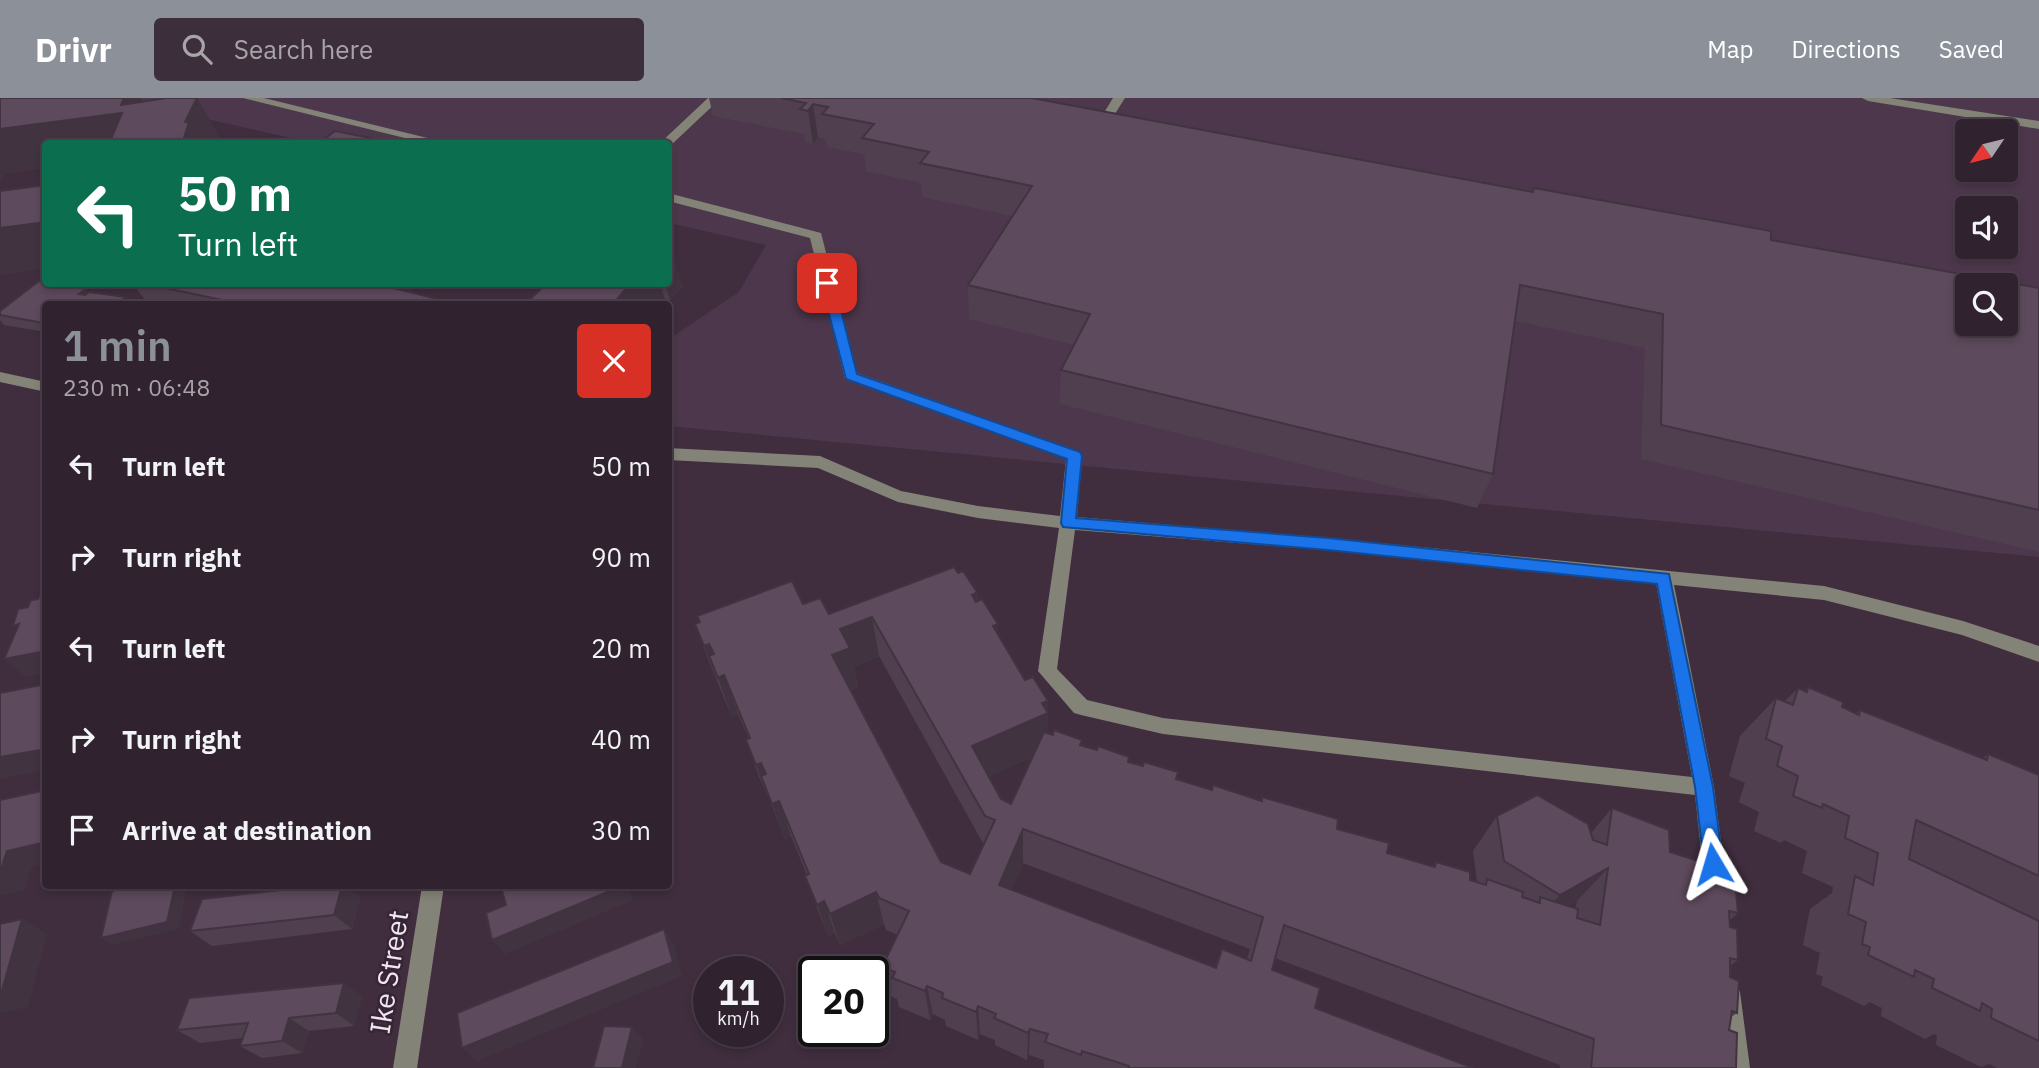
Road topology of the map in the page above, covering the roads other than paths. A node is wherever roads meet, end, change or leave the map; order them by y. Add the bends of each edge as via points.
1 (249, 98) edge
2 (715, 98) edge
3 (1119, 98) edge
4 (1868, 98) edge
5 (2039, 125) edge
6 (1100, 128) edge
7 (429, 140) edge
8 (669, 140) edge
9 (672, 198) edge
10 (0, 377) edge
11 (42, 386) edge
12 (672, 454) edge
13 (1068, 523) junction
14 (1664, 578) junction
15 (2039, 654) edge
16 (1704, 787) junction
17 (433, 889) edge
18 (1718, 908) edge
19 (1727, 974) edge
20 (405, 1068) edge
21 (1738, 1068) edge

1 - 7 street
2 - 8 street
3 - 6 street
4 - 5 street
9 - 13 street via 816,236 850,376 1074,456
10 - 11 street
12 - 13 street via 820,462 898,496
13 - 14 street
13 - 16 street via 1047,671 1080,707 1163,726
14 - 15 street via 1824,593 1963,628
14 - 16 street
16 - 18 street
17 - 20 street, Ike Street
19 - 21 street

